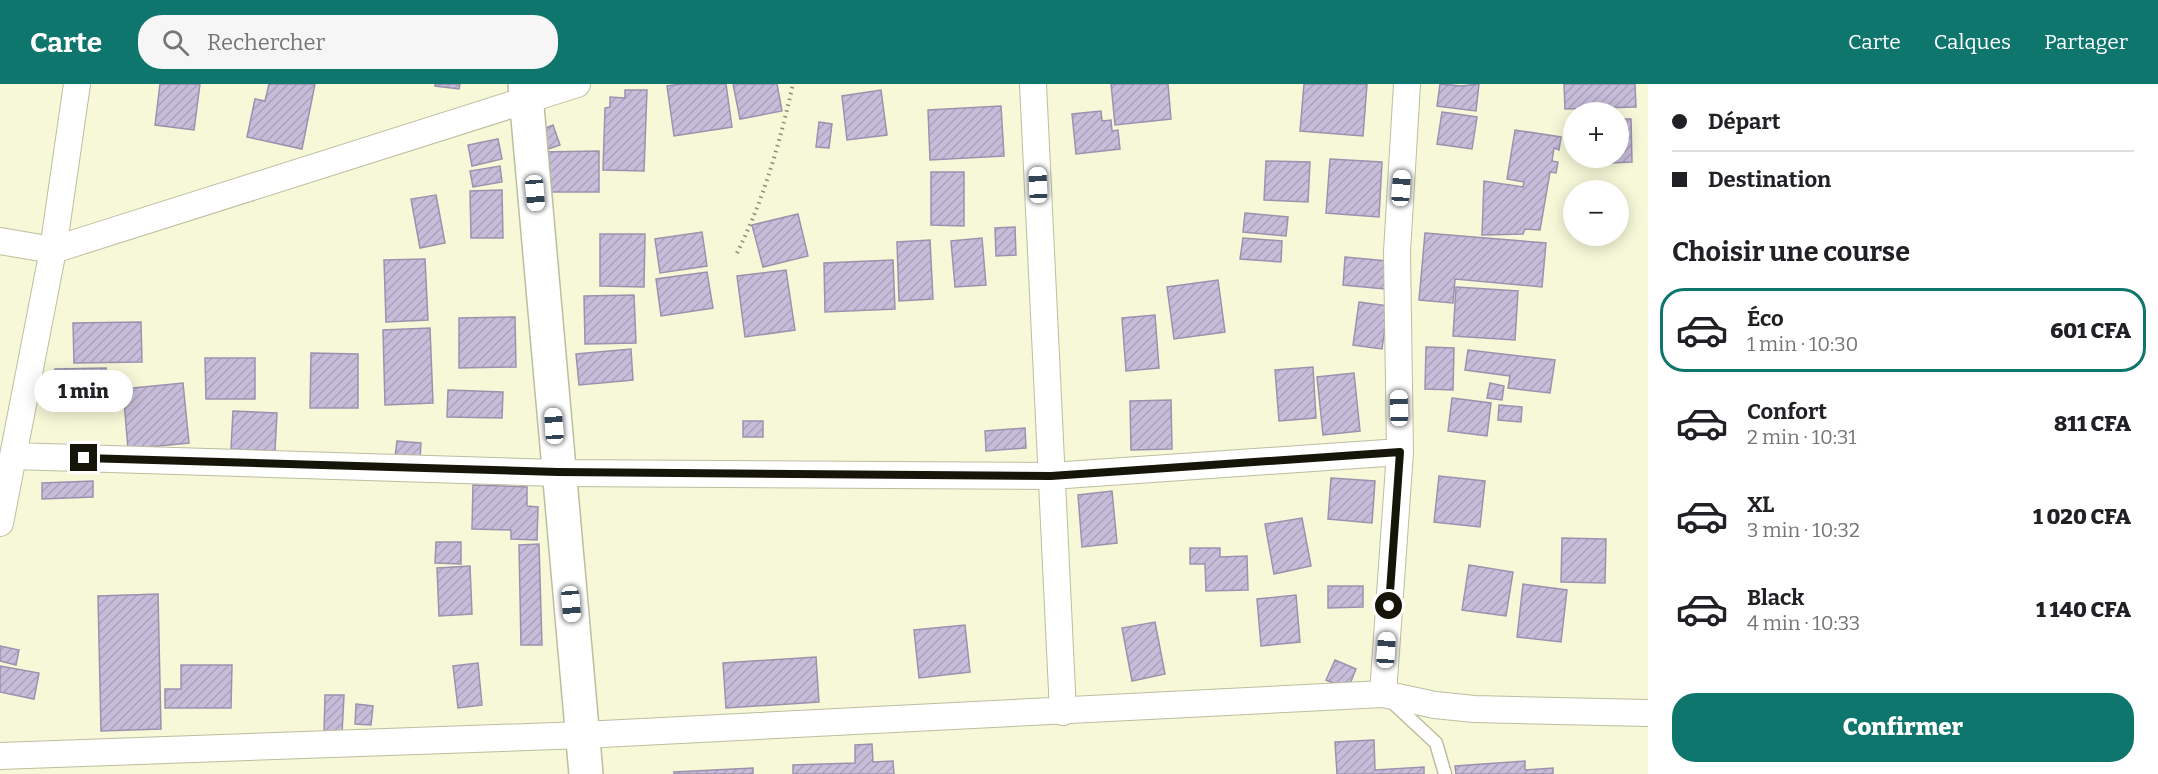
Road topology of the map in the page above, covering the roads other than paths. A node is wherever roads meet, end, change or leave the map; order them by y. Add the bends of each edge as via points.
1 (77, 84) edge
2 (577, 84) edge
3 (1034, 84) edge
4 (1407, 84) edge
5 (521, 89) edge
6 (0, 241) edge
7 (53, 250) junction
8 (1400, 452) junction
9 (13, 456) junction
10 (558, 472) junction
11 (1051, 476) junction
12 (0, 523) edge
13 (1383, 694) junction
14 (1063, 712) junction
15 (1648, 713) edge
16 (583, 735) junction
17 (0, 756) edge
18 (586, 774) edge
19 (1445, 774) edge

1 - 7 street
2 - 5 street
3 - 11 street
4 - 8 street via 1397,252
5 - 7 street
5 - 10 street
6 - 7 street
7 - 9 street
8 - 11 street
8 - 13 street
9 - 10 street
9 - 12 street
10 - 11 street
10 - 16 street
11 - 14 street
13 - 14 street
13 - 15 street via 1474,709
13 - 19 lane via 1436,744
14 - 16 street
16 - 17 street
16 - 18 street

